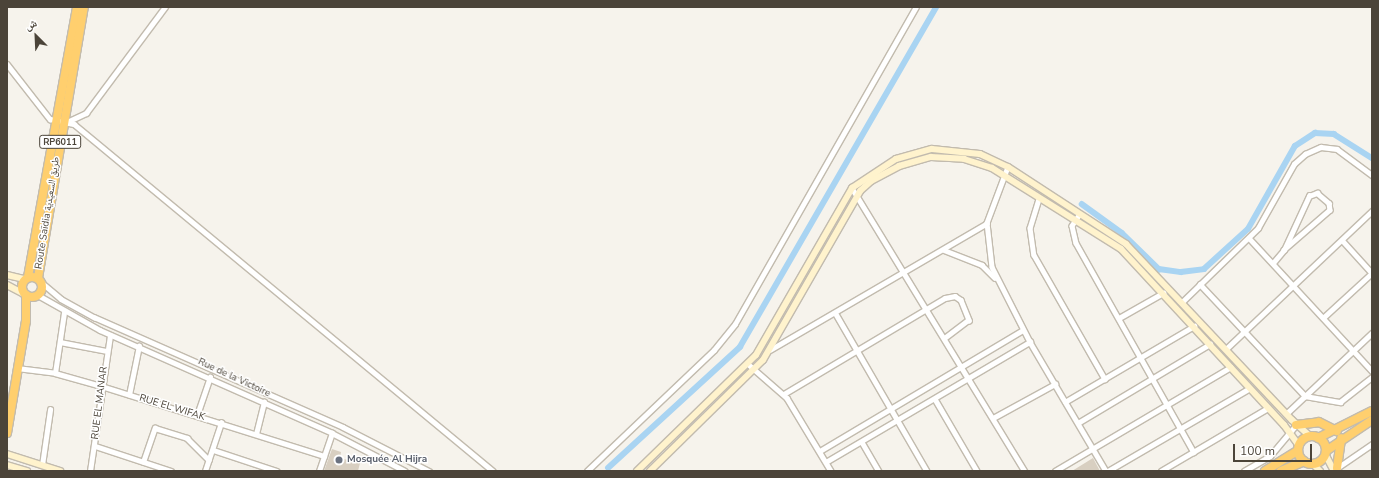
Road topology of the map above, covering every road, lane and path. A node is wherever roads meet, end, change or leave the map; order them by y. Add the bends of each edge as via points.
1 (78, 7) edge
2 (84, 7) edge
3 (165, 7) edge
4 (916, 7) edge
5 (7, 64) edge
6 (64, 119) junction
7 (1008, 167) junction
8 (1004, 175) junction
9 (1372, 175) edge
10 (852, 188) junction
11 (858, 194) junction
12 (1039, 199) junction
13 (1372, 212) edge
14 (1080, 214) junction
15 (1075, 220) junction
16 (987, 223) junction
17 (1249, 238) junction
18 (1342, 240) junction
19 (40, 242) junction
20 (944, 250) junction
21 (1284, 250) junction
22 (1272, 263) junction
23 (906, 272) junction
24 (1372, 273) edge
25 (7, 275) edge
26 (26, 278) junction
27 (40, 280) junction
28 (997, 281) junction
29 (1200, 284) junction
30 (7, 285) edge
31 (1292, 285) junction
32 (1163, 293) junction
33 (25, 295) junction
34 (37, 296) junction
35 (1182, 302) junction
36 (928, 308) junction
37 (64, 312) junction
38 (836, 314) junction
39 (1120, 318) junction
40 (1323, 318) junction
41 (26, 321) junction
42 (1194, 326) junction
43 (1024, 330) junction
44 (1244, 332) junction
45 (1372, 333) edge
46 (110, 335) junction
47 (945, 338) junction
48 (60, 342) junction
49 (1030, 342) junction
50 (1210, 344) junction
51 (139, 346) junction
52 (1226, 349) junction
53 (770, 350) junction
54 (857, 350) junction
55 (107, 351) junction
56 (1353, 351) junction
57 (1140, 359) junction
58 (748, 364) junction
59 (962, 365) junction
60 (1231, 367) junction
61 (17, 368) junction
62 (755, 370) junction
63 (1372, 371) edge
64 (55, 373) junction
65 (210, 377) junction
66 (1372, 377) edge
67 (969, 378) junction
68 (1105, 379) junction
69 (1152, 379) junction
70 (1055, 384) junction
71 (101, 386) junction
72 (1250, 388) junction
73 (784, 394) junction
74 (130, 395) junction
75 (1305, 396) junction
76 (935, 399) junction
77 (264, 402) junction
78 (1065, 402) junction
79 (1166, 404) junction
80 (891, 408) junction
81 (1268, 408) junction
82 (50, 410) dead end
83 (1372, 411) edge
84 (1286, 414) junction
85 (197, 415) junction
86 (993, 418) junction
87 (1372, 420) edge
88 (898, 421) junction
89 (221, 423) junction
90 (1078, 423) junction
91 (1296, 425) junction
92 (1180, 428) junction
93 (7, 431) edge
94 (1290, 432) junction
95 (332, 433) junction
96 (256, 434) junction
97 (1339, 435) junction
98 (1314, 437) junction
99 (862, 442) junction
100 (1372, 444) edge
101 (95, 446) junction
102 (1092, 448) junction
103 (1299, 448) junction
104 (213, 450) junction
105 (820, 451) junction
106 (1194, 452) junction
107 (1326, 453) junction
108 (7, 454) edge
109 (324, 456) junction
110 (209, 460) junction
111 (1304, 461) junction
112 (143, 462) junction
113 (826, 462) junction
114 (1313, 464) junction
115 (7, 465) edge
116 (42, 465) junction
117 (398, 470) edge
118 (588, 470) edge
119 (1334, 470) edge
120 (27, 471) edge
121 (60, 471) edge
122 (90, 471) edge
123 (171, 471) edge
124 (205, 471) edge
125 (277, 471) edge
126 (319, 471) edge
127 (405, 471) edge
128 (429, 471) edge
129 (493, 471) edge
130 (637, 471) edge
131 (650, 471) edge
132 (831, 471) edge
133 (879, 471) edge
134 (927, 471) edge
135 (977, 471) edge
136 (1025, 471) edge
137 (1055, 471) edge
138 (1107, 471) edge
139 (1161, 471) edge
140 (1244, 471) edge
141 (1265, 471) edge
142 (1281, 471) edge
143 (1320, 471) edge

1 - 6 highway, RP6011
2 - 6 highway, RP6011
3 - 6 street via 86,113
4 - 118 street via 736,324 714,350
5 - 6 street via 50,119
6 - 19 highway, RP6011
6 - 129 street
7 - 8 street
7 - 10 main road via 980,154 932,149 896,159
7 - 14 main road
8 - 11 main road via 964,159 923,158 878,177
8 - 12 main road
8 - 16 street
9 - 17 street via 1337,149 1314,149 1294,164 1264,220
10 - 11 street
10 - 58 main road
11 - 23 street
11 - 53 main road
12 - 15 main road
12 - 68 street via 1030,228 1034,254
13 - 18 street
14 - 15 street
14 - 35 main road via 1126,244
15 - 32 main road via 1121,249
15 - 39 street via 1072,231 1076,243
16 - 20 street
16 - 28 street via 988,253
17 - 22 street
17 - 29 street
18 - 24 street
18 - 31 street
19 - 26 highway, RP6011
19 - 27 highway, Route Saïdia طريق السعيدية / RP6011
20 - 23 street
20 - 28 street via 982,266
21 - 21 street via 1330,210 1328,203 1317,193 1309,196
21 - 22 street
22 - 31 street
23 - 36 street
23 - 38 street
24 - 40 street
25 - 26 main road
26 - 27 highway
26 - 33 highway, RP6011 via 21,285
27 - 34 highway, RP6011
27 - 128 street, Rue de la Victoire via 56,295 89,314 343,427
28 - 43 street
29 - 35 street
29 - 44 street
30 - 33 main road
31 - 40 street
31 - 44 street
32 - 39 street
32 - 42 main road
33 - 34 highway
33 - 41 highway, RP6011
34 - 37 street, Rue de la Victoire
34 - 41 highway, RP6011
35 - 52 main road
36 - 47 street
36 - 47 street via 950,296 961,300 968,322
36 - 54 street
37 - 46 street, Rue de la Victoire
37 - 48 street
38 - 53 street
38 - 54 street
39 - 57 street
40 - 56 street
41 - 61 highway, RP6011
42 - 50 main road
42 - 57 street
43 - 49 street
43 - 59 street
44 - 52 street
44 - 75 street
45 - 56 street
46 - 51 street, Rue de la Victoire
46 - 55 street, RUE EL MANAR
47 - 59 street
48 - 55 street
48 - 64 street
49 - 67 street
49 - 70 street
50 - 60 main road
50 - 69 street
51 - 65 street, Rue de la Victoire
51 - 74 street
52 - 84 main road
53 - 62 main road
54 - 73 street
54 - 80 street
55 - 71 street, RUE EL MANAR
56 - 63 street
56 - 75 street
57 - 68 street
57 - 69 street
58 - 62 street
58 - 130 main road
59 - 67 street
59 - 80 street
60 - 72 main road
60 - 79 street
61 - 64 street, RUE EL WIFAK
61 - 93 highway, RP6011
62 - 73 street
62 - 131 main road
64 - 71 street, RUE EL WIFAK
65 - 77 street, Rue de la Victoire
65 - 85 street
66 - 75 street via 1340,402
67 - 76 street
67 - 86 street
68 - 78 street
69 - 79 street
69 - 90 street
70 - 78 street
70 - 86 street
71 - 74 street, RUE EL WIFAK
71 - 101 street, RUE EL MANAR
72 - 81 main road
72 - 92 street
73 - 105 street
74 - 85 street, RUE EL WIFAK
75 - 84 street
76 - 88 street
76 - 135 street
77 - 95 street, Rue de la Victoire
77 - 96 street
78 - 90 street
79 - 92 street
79 - 102 street
80 - 88 street
80 - 105 street
81 - 94 main road
81 - 106 street
82 - 116 street
83 - 97 highway
84 - 91 main road
85 - 89 street, RUE EL WIFAK
86 - 136 street
87 - 97 highway
88 - 99 street
88 - 134 street
89 - 96 street, RUE EL WIFAK
89 - 104 street
90 - 102 street
91 - 94 street
91 - 97 highway via 1319,422
91 - 98 main road
92 - 106 street
92 - 138 street
94 - 103 main road
94 - 140 street via 1270,456
95 - 109 street
95 - 117 street, Rue de la Victoire
96 - 109 street, RUE EL WIFAK
97 - 98 highway
97 - 107 highway
97 - 119 highway
98 - 103 highway
98 - 107 highway
99 - 113 street
99 - 133 street
100 - 119 street
101 - 112 street
101 - 122 street, RUE EL MANAR
102 - 137 street
102 - 138 street
103 - 111 highway
103 - 141 highway
104 - 110 street
104 - 125 street
105 - 113 street
106 - 139 street
107 - 114 highway
107 - 119 main road
108 - 116 main road
109 - 126 street
110 - 112 street via 187,438 155,428
110 - 124 street
111 - 114 highway
111 - 142 highway
112 - 123 street
113 - 132 street
114 - 143 main road
115 - 120 main road
116 - 121 main road
117 - 127 street, Rue de la Victoire

